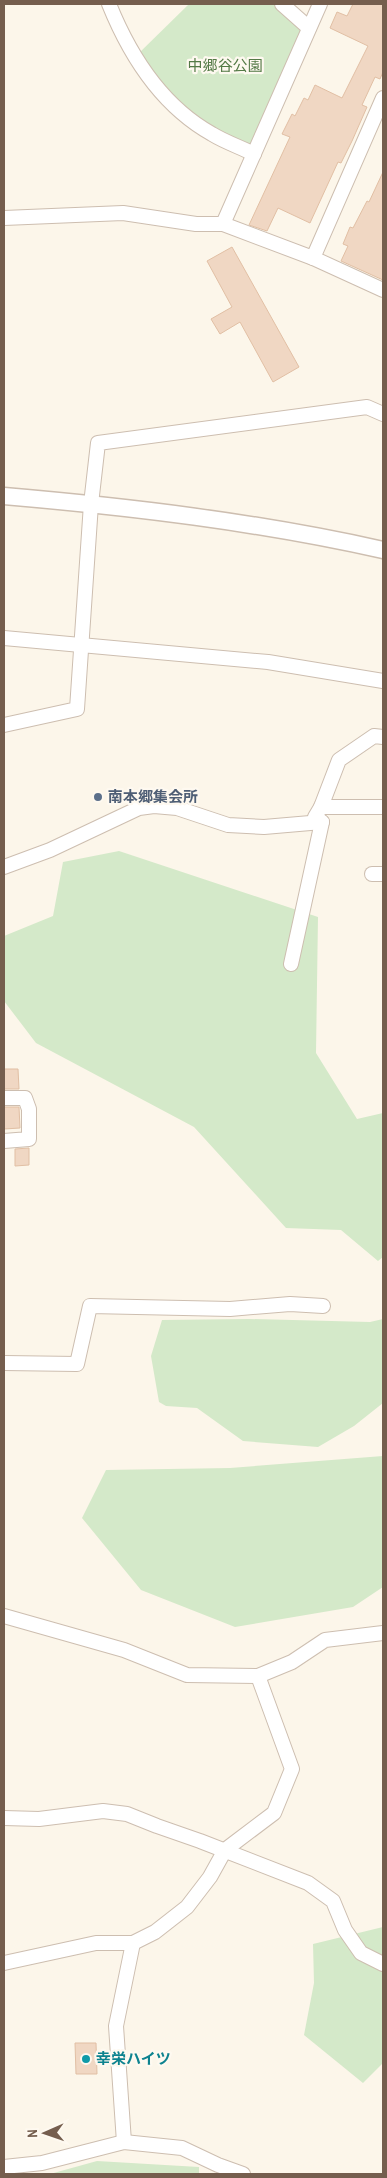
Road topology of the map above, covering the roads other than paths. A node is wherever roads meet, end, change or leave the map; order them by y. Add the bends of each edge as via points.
1 (109, 4) edge
2 (282, 4) edge
3 (320, 4) edge
4 (310, 28) junction
5 (383, 98) edge
6 (254, 154) junction
7 (4, 218) edge
8 (223, 224) junction
9 (313, 258) junction
10 (383, 290) edge
11 (383, 414) edge
12 (4, 496) edge
13 (91, 504) junction
14 (383, 550) edge
15 (4, 638) edge
16 (82, 645) junction
17 (383, 681) edge
18 (4, 725) edge
19 (383, 737) edge
20 (321, 807) junction
21 (383, 807) edge
22 (322, 822) junction
23 (4, 867) edge
24 (291, 964) dead end
25 (4, 1098) edge
26 (4, 1141) edge
27 (323, 1306) dead end
28 (4, 1363) edge
29 (4, 1616) edge
30 (383, 1632) edge
31 (258, 1676) junction
32 (4, 1818) edge
33 (225, 1850) junction
34 (133, 1944) junction
35 (4, 1963) edge
36 (383, 1964) edge
37 (124, 2142) junction
38 (4, 2167) edge
39 (243, 2174) edge

1 - 6 street via 143,69 166,98 200,127
2 - 4 street
3 - 4 street
4 - 6 street
5 - 9 street
6 - 8 street
7 - 8 street via 123,213 196,224
8 - 9 street
9 - 10 street
11 - 13 street via 367,407 98,443
12 - 13 street
13 - 14 street via 244,523
13 - 16 street
15 - 16 street
16 - 17 street via 268,662
16 - 18 street via 77,709
19 - 20 street via 374,736 339,760
20 - 21 street
20 - 22 street via 315,817
22 - 23 street via 264,827 228,825 177,808 139,808 50,850
22 - 24 street
25 - 26 street via 26,1098 29,1109 29,1138
27 - 28 street via 290,1304 230,1309 90,1306 77,1364
29 - 31 street via 124,1650 187,1675
30 - 31 street via 325,1640 292,1662
31 - 33 street via 292,1769 274,1813
32 - 33 street via 39,1819 103,1811 127,1814
33 - 34 street via 187,1907 155,1932
33 - 36 street via 308,1883 333,1901 345,1930 361,1953
34 - 35 street via 96,1943
34 - 37 street via 116,2026
37 - 38 street via 42,2162
37 - 39 street via 182,2148

